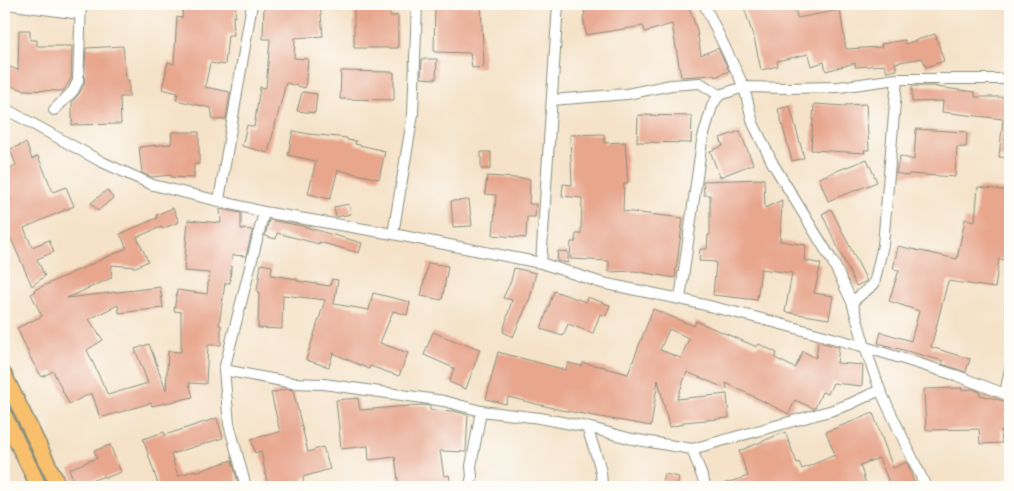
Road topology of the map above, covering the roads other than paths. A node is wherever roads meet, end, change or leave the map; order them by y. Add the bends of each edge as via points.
1 (6, 4) edge
2 (252, 4) edge
3 (417, 4) edge
4 (558, 4) edge
5 (704, 4) edge
6 (81, 9) edge
7 (897, 79) junction
8 (1010, 79) edge
9 (744, 87) junction
10 (719, 95) junction
11 (552, 100) junction
12 (4, 108) edge
13 (54, 110) dead end
14 (219, 200) junction
15 (264, 212) junction
16 (393, 234) junction
17 (541, 263) junction
18 (680, 299) junction
19 (852, 302) junction
20 (864, 347) junction
21 (1010, 369) edge
22 (224, 370) junction
23 (4, 375) edge
24 (880, 390) junction
25 (1008, 395) edge
26 (481, 411) junction
27 (4, 415) edge
28 (587, 426) junction
29 (692, 449) junction
30 (39, 487) edge
31 (58, 487) edge
32 (246, 487) edge
33 (469, 487) edge
34 (601, 487) edge
35 (706, 487) edge
36 (926, 487) edge

1 - 6 street
2 - 14 street
3 - 16 street via 413,114
4 - 11 street
5 - 9 street
6 - 13 street via 78,81 73,91
7 - 8 street
7 - 9 street via 839,87
7 - 19 street via 883,245 874,284
9 - 10 street
9 - 19 street via 753,123 765,148 833,262
10 - 11 street via 700,83 627,94
10 - 18 street via 712,106 702,141
11 - 17 street
12 - 14 street via 51,136 153,185
14 - 15 street
15 - 16 street
15 - 22 street
16 - 17 street
17 - 18 street via 602,283
18 - 20 street
19 - 20 street
20 - 24 street
20 - 25 street
21 - 25 street
22 - 26 street via 293,383 324,384 444,402
22 - 32 street via 229,424
23 - 31 main road
24 - 29 street via 833,410
24 - 36 street
26 - 28 street
26 - 33 street
27 - 30 main road
28 - 29 street via 632,439
28 - 34 street via 600,468
29 - 35 street

